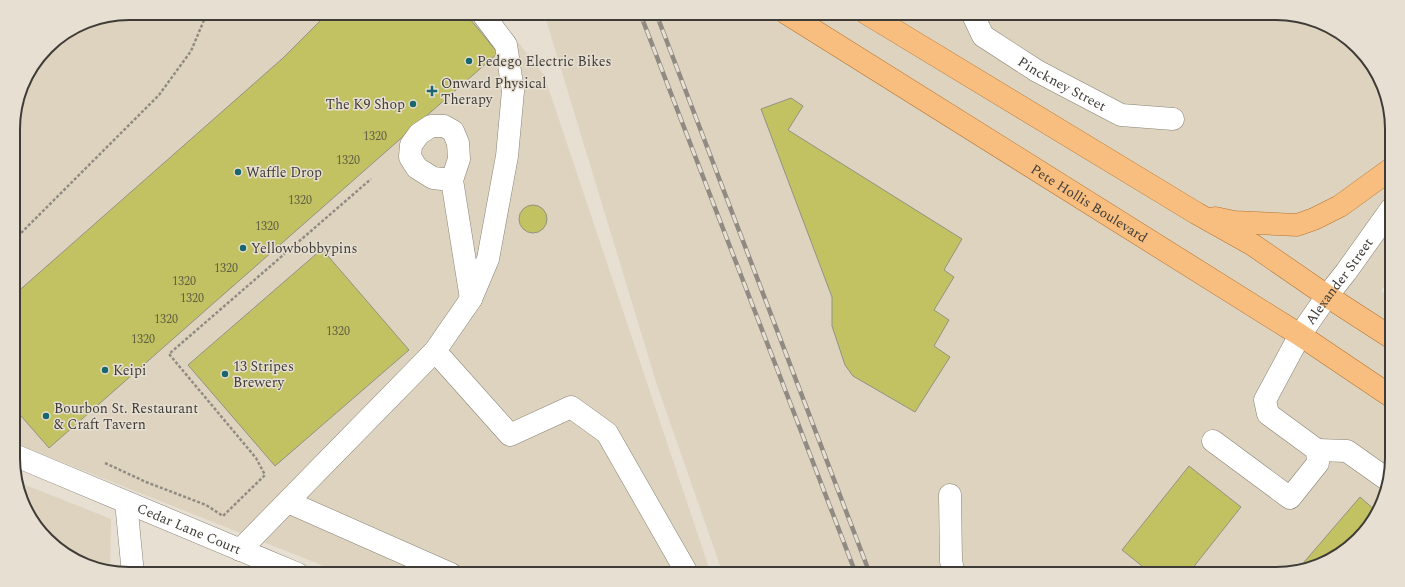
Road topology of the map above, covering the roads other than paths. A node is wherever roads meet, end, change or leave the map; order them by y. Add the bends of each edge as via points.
1 (487, 20) edge
2 (797, 20) edge
3 (878, 20) edge
4 (975, 20) edge
5 (1173, 119) dead end
6 (1385, 173) edge
7 (452, 180) dead end
8 (1196, 213) junction
9 (1385, 217) edge
10 (1327, 296) junction
11 (471, 299) junction
12 (1385, 333) edge
13 (1300, 335) junction
14 (435, 351) junction
15 (1385, 392) edge
16 (1213, 441) dead end
17 (1316, 450) junction
18 (20, 458) edge
19 (1383, 477) edge
20 (950, 495) dead end
21 (126, 502) junction
22 (288, 502) junction
23 (240, 550) junction
24 (132, 567) edge
25 (281, 567) edge
26 (434, 567) edge
27 (685, 567) edge
28 (952, 567) edge

1 - 11 street via 506,45 512,90 507,156 488,259
2 - 13 main road, Pete Hollis Boulevard
3 - 8 main road
4 - 5 street, Pinckney Street via 983,36 1037,71 1121,115
6 - 8 main road via 1340,206 1297,225 1234,222
7 - 11 street
8 - 10 main road via 1253,245
9 - 10 street, Alexander Street
10 - 12 main road
10 - 13 street, Alexander Street
11 - 14 street
13 - 15 main road, Pete Hollis Boulevard
13 - 17 street, Alexander Street via 1265,400 1268,414
14 - 22 street
14 - 27 street via 510,435 571,407 607,433
16 - 17 street via 1290,498 1318,463
17 - 19 street via 1347,451
18 - 21 street, Cedar Lane Court
20 - 28 street
21 - 23 street, Cedar Lane Court
21 - 24 street
22 - 23 street
22 - 26 street
23 - 25 street, Cedar Lane Court

